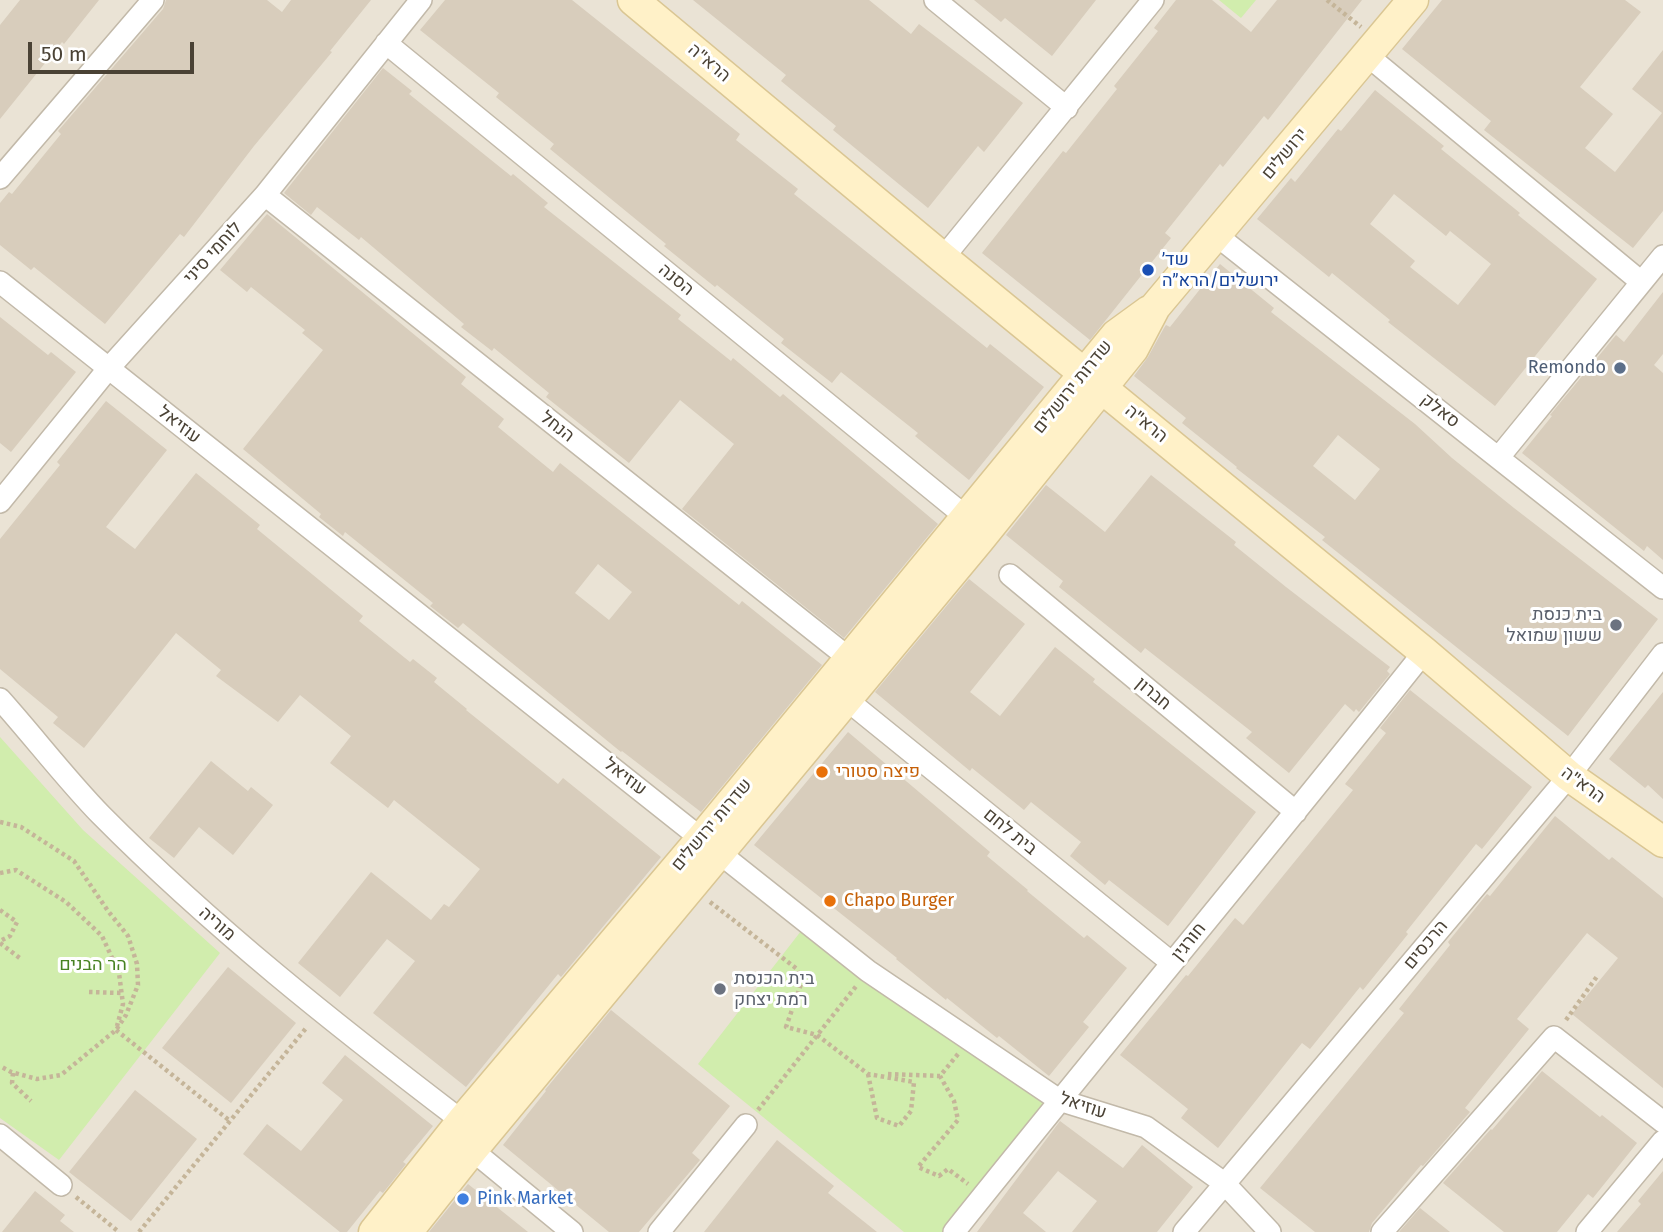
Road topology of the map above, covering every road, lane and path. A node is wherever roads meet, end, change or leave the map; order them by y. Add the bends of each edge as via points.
1 (153, 0) edge
2 (421, 0) edge
3 (633, 0) edge
4 (935, 0) edge
5 (1153, 0) edge
6 (1327, 0) edge
7 (1413, 0) edge
8 (1365, 41) junction
9 (386, 43) junction
10 (1067, 107) junction
11 (0, 178) edge
12 (265, 195) junction
13 (1216, 234) junction
14 (1663, 256) edge
15 (943, 258) junction
16 (1640, 281) junction
17 (0, 282) edge
18 (1155, 307) joint
19 (108, 369) junction
20 (1094, 380) junction
21 (1499, 457) junction
22 (0, 502) edge
23 (966, 517) junction
24 (1010, 575) dead end
25 (1663, 588) edge
26 (1424, 652) junction
27 (1663, 654) edge
28 (850, 659) junction
29 (0, 699) edge
30 (847, 700) junction
31 (1569, 776) junction
32 (1296, 812) junction
33 (0, 822) edge
34 (1663, 842) edge
35 (711, 844) junction
36 (0, 873) edge
37 (690, 886) junction
38 (0, 909) edge
39 (0, 942) edge
40 (21, 959) dead end
41 (1172, 963) junction
42 (868, 971) junction
43 (1598, 975) dead end
44 (89, 992) dead end
45 (122, 993) junction
46 (319, 1012) junction
47 (116, 1030) junction
48 (817, 1035) junction
49 (1554, 1037) junction
50 (970, 1040) junction
51 (0, 1066) edge
52 (13, 1073) junction
53 (868, 1074) junction
54 (940, 1076) junction
55 (1059, 1100) junction
56 (31, 1101) dead end
57 (230, 1121) junction
58 (461, 1121) junction
59 (1663, 1122) edge
60 (746, 1125) joint
61 (0, 1135) edge
62 (1663, 1141) edge
63 (472, 1150) junction
64 (1224, 1183) junction
65 (61, 1185) joint
66 (983, 1195) junction
67 (119, 1232) edge
68 (139, 1232) edge
69 (374, 1232) edge
70 (407, 1232) edge
71 (572, 1232) edge
72 (659, 1232) edge
73 (954, 1232) edge
74 (1184, 1232) edge
75 (1270, 1232) edge
76 (1382, 1232) edge
77 (1587, 1232) edge

1 - 11 street
2 - 9 street, לוחמי סיני
3 - 15 street, הרא"ה
4 - 10 street
5 - 10 street
6 - 8 path
7 - 8 street, ירושלים
8 - 13 street, ירושלים
8 - 16 street
9 - 12 street, לוחמי סיני
9 - 23 street, הסנה
10 - 15 street
12 - 19 street, לוחמי סיני
12 - 28 street, הנחל
13 - 18 street, ירושלים
13 - 21 street, סאלק
14 - 16 street
15 - 20 street, הרא"ה
16 - 21 street
17 - 19 street, עוזיאל
18 - 20 street, שדרות ירושלים via 1116,335
19 - 22 street, לוחמי סיני
19 - 35 street, עוזיאל
20 - 23 street, שדרות ירושלים
20 - 26 street, הרא"ה
20 - 30 street, שדרות ירושלים
21 - 25 street, סאלק
23 - 28 street, שדרות ירושלים
24 - 32 street, חברון
26 - 31 street, הרא"ה
26 - 32 street, חורגין
27 - 31 street, הרכסים
28 - 35 street, שדרות ירושלים
29 - 46 street, מוריה via 100,814 206,915
30 - 35 street, שדרות ירושלים
30 - 41 street, בית לחם
31 - 34 street, הרא"ה
31 - 64 street, הרכסים
32 - 41 street, חורגין
33 - 47 path via 20,827 74,861 128,936 138,985
35 - 37 street, שדרות ירושלים
35 - 42 street, עוזיאל
35 - 58 street, שדרות ירושלים
36 - 45 path via 16,870 66,902 102,936
37 - 48 path via 797,969 801,984 786,1027
37 - 63 street, שדרות ירושלים
38 - 39 path via 17,922 10,936
39 - 40 path
41 - 55 street, חורגין
42 - 48 path
42 - 50 street, עוזיאל
43 - 49 path
44 - 45 path
45 - 47 path via 124,1004
46 - 57 path
46 - 58 street, מוריה
47 - 52 path via 61,1076 37,1079
47 - 57 path
48 - 53 path
48 - 60 path
49 - 59 street
49 - 76 street
50 - 54 path
50 - 55 street, עוזיאל
51 - 52 path
52 - 56 path via 12,1083
53 - 53 path via 877,1118 899,1126 911,1111 914,1082
53 - 54 path
54 - 66 path via 958,1120 918,1167 939,1176 948,1169
55 - 64 street, עוזיאל via 1146,1127
55 - 66 street, חורגין
57 - 68 path
58 - 69 street, שדרות ירושלים
60 - 72 street
61 - 65 street
62 - 77 street
63 - 70 street, שדרות ירושלים
63 - 71 street
64 - 74 street, הרכסים
64 - 75 street, עוזיאל
65 - 67 path
66 - 73 street, חורגין

